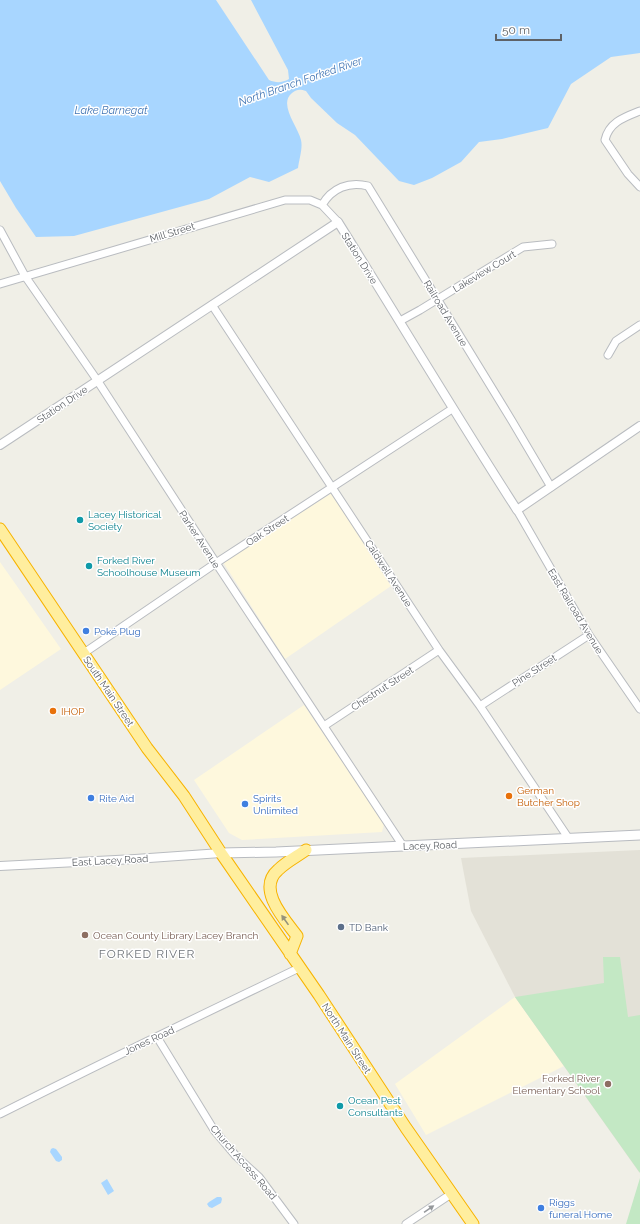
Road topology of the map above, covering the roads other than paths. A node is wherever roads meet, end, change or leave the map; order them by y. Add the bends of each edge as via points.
1 (640, 111) edge
2 (640, 187) edge
3 (322, 205) junction
4 (338, 222) junction
5 (0, 230) edge
6 (552, 244) dead end
7 (25, 276) junction
8 (0, 284) edge
9 (438, 299) junction
10 (212, 304) junction
11 (400, 321) junction
12 (640, 325) edge
13 (608, 355) dead end
14 (97, 380) junction
15 (452, 409) junction
16 (640, 426) edge
17 (0, 445) edge
18 (551, 487) junction
19 (332, 488) junction
20 (517, 510) junction
21 (0, 528) edge
22 (216, 563) junction
23 (589, 635) junction
24 (439, 650) junction
25 (84, 653) junction
26 (480, 706) junction
27 (640, 709) edge
28 (324, 726) junction
29 (640, 836) edge
30 (569, 839) junction
31 (403, 846) junction
32 (306, 850) junction
33 (221, 853) junction
34 (0, 866) edge
35 (290, 954) junction
36 (299, 968) junction
37 (157, 1037) junction
38 (0, 1114) edge
39 (451, 1194) junction
40 (294, 1224) edge
41 (406, 1224) edge
42 (473, 1224) edge

1 - 2 street via 612,125 605,140
3 - 4 street
3 - 7 street, Mill Street via 310,200 285,200
3 - 9 street, Railroad Avenue via 328,195 345,186 368,186
4 - 10 street, Station Drive
4 - 11 street, Station Drive
5 - 7 street, Parker Avenue
6 - 9 street, Lakeview Court via 523,247
7 - 8 street, Mill Street
7 - 14 street, Parker Avenue
9 - 11 street, Lakeview Court
9 - 18 street, Railroad Avenue
10 - 14 street, Station Drive
10 - 19 street, Caldwell Avenue
11 - 15 street, Station Drive
12 - 13 street via 616,341
14 - 17 street, Station Drive
14 - 22 street, Parker Avenue
15 - 19 street, Oak Street
15 - 20 street, Station Drive
16 - 18 street
18 - 20 street
19 - 22 street, Oak Street
19 - 24 street, Caldwell Avenue
20 - 23 street, East Railroad Avenue
21 - 25 highway, South Main Street
22 - 25 street, Oak Street
22 - 28 street, Parker Avenue
23 - 26 street, Pine Street
23 - 27 street, East Railroad Avenue
24 - 26 street, Caldwell Avenue
24 - 28 street, Chestnut Street
25 - 33 highway, South Main Street
26 - 30 street, Caldwell Avenue
28 - 31 street, Parker Avenue
29 - 30 main road, Lacey Road
30 - 31 main road, Lacey Road
31 - 32 main road, Lacey Road
32 - 33 main road, Lacey Road
35 -> 32 highway via 297,936 270,894 270,880 276,870
33 - 34 street, East Lacey Road
33 - 35 highway, North Main Street
35 - 36 highway, North Main Street
36 - 37 street, Jones Road
36 - 39 highway, North Main Street
37 - 38 street, Jones Road
37 - 40 street, Church Access Road via 214,1130 236,1156 259,1176
41 -> 39 street
39 - 42 highway, North Main Street

